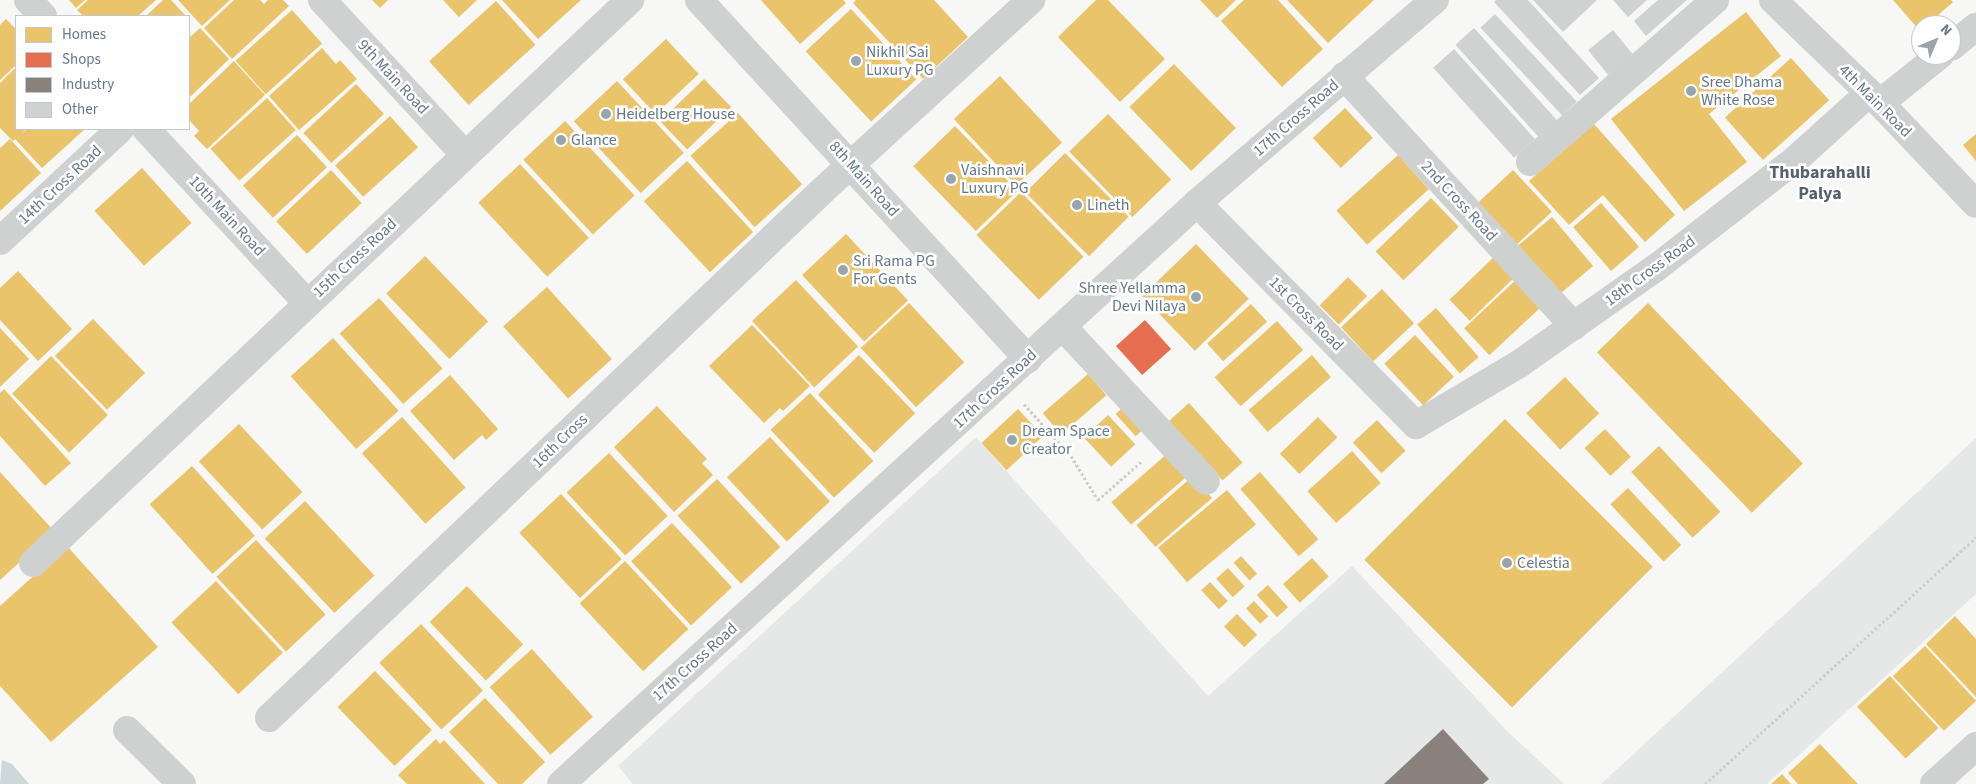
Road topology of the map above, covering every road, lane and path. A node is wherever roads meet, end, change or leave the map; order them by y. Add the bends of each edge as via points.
1 (28, 0) edge
2 (322, 0) edge
3 (630, 0) edge
4 (699, 0) edge
5 (1031, 0) edge
6 (1435, 0) edge
7 (1715, 0) edge
8 (1772, 0) edge
9 (42, 15) edge
10 (1976, 27) edge
11 (1961, 39) edge
12 (1925, 65) edge
13 (1344, 76) junction
14 (1874, 98) junction
15 (119, 130) edge
16 (147, 130) edge
17 (465, 155) junction
18 (1530, 162) dead end
19 (850, 164) junction
20 (1197, 203) junction
21 (1976, 204) edge
22 (0, 241) edge
23 (307, 303) junction
24 (1574, 326) junction
25 (1063, 327) junction
26 (1028, 359) junction
27 (1003, 382) junction
28 (1416, 425) joint
29 (1167, 439) junction
30 (1206, 481) dead end
31 (1976, 537) edge
32 (33, 563) dead end
33 (269, 718) dead end
34 (127, 730) dead end
35 (1976, 746) edge
36 (182, 784) edge
37 (560, 784) edge
38 (1705, 784) edge
39 (1934, 784) edge

1 - 9 street
2 - 17 street, 9th Main Road
3 - 17 street, 15th Cross Road
4 - 19 street, 8th Main Road
5 - 19 street, 16th Cross
6 - 13 street, 17th Cross Road
7 - 18 street
8 - 14 street, 4th Main Road
10 - 11 street
12 - 14 street, 18th Cross Road
13 - 20 street, 17th Cross Road
13 - 24 street, 2nd Cross Road
14 - 21 street, 4th Main Road
14 - 24 street, 18th Cross Road via 1657,267
15 - 22 street, 14th Cross Road
16 - 23 street, 10th Main Road
17 - 23 street, 15th Cross Road
19 - 26 street, 8th Main Road
19 - 33 street, 16th Cross
20 - 25 street, 17th Cross Road
20 - 28 street, 1st Cross Road
23 - 32 street, 15th Cross Road
24 - 28 street, 18th Cross Road via 1519,364
25 - 26 street, 17th Cross Road
25 - 29 street
26 - 27 street, 17th Cross Road
27 - 29 path via 1071,456 1098,500
27 - 37 street, 17th Cross Road
29 - 30 street
31 - 38 path
34 - 36 street
35 - 39 street

